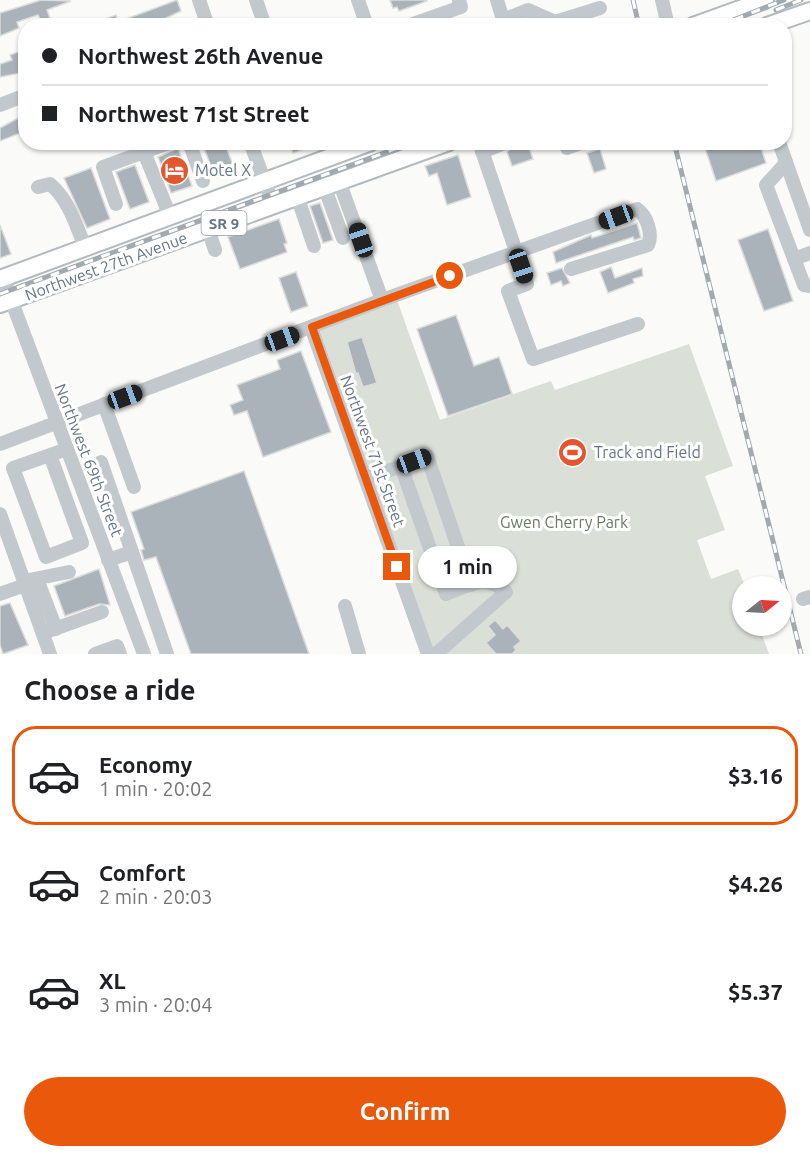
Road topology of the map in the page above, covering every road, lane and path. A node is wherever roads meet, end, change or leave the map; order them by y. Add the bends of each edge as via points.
1 (198, 0) edge
2 (256, 0) edge
3 (358, 0) edge
4 (459, 0) edge
5 (496, 0) edge
6 (662, 0) edge
7 (765, 0) edge
8 (600, 8) dead end
9 (810, 11) edge
10 (204, 18) edge
11 (262, 18) edge
12 (364, 18) edge
13 (429, 18) edge
14 (502, 18) edge
15 (513, 18) edge
16 (546, 18) edge
17 (568, 18) edge
18 (667, 18) edge
19 (715, 18) edge
20 (790, 18) edge
21 (18, 98) edge
22 (0, 105) edge
23 (150, 150) edge
24 (192, 150) edge
25 (256, 150) edge
26 (349, 150) edge
27 (426, 150) edge
28 (481, 150) edge
29 (782, 150) edge
30 (144, 152) junction
31 (786, 163) junction
32 (203, 181) dead end
33 (264, 181) junction
34 (332, 183) junction
35 (38, 187) dead end
36 (297, 196) junction
37 (116, 204) dead end
38 (273, 204) junction
39 (170, 216) junction
40 (809, 224) edge
41 (208, 229) junction
42 (343, 238) dead end
43 (314, 246) dead end
44 (85, 247) junction
45 (215, 250) dead end
46 (517, 253) junction
47 (810, 253) edge
48 (794, 259) junction
49 (571, 270) dead end
50 (1, 278) edge
51 (810, 286) edge
52 (382, 300) junction
53 (6, 302) edge
54 (639, 324) dead end
55 (312, 327) junction
56 (104, 404) junction
57 (56, 421) junction
58 (0, 444) edge
59 (67, 449) junction
60 (50, 455) junction
61 (100, 462) dead end
62 (401, 465) junction
63 (366, 479) junction
64 (134, 487) dead end
65 (0, 514) edge
66 (132, 552) junction
67 (108, 560) junction
68 (69, 572) dead end
69 (29, 582) junction
70 (471, 585) junction
71 (0, 594) edge
72 (345, 606) dead end
73 (102, 612) dead end
74 (49, 631) junction
75 (50, 654) edge
76 (95, 654) edge
77 (120, 654) edge
78 (144, 654) edge
79 (167, 654) edge
80 (360, 654) edge
81 (428, 654) edge
82 (436, 654) edge

1 - 10 street
2 - 11 street
3 - 12 street
4 - 13 street via 461,7
5 - 14 street
6 - 18 street
7 - 19 main road
8 - 17 street
9 - 20 main road
15 - 16 street via 528,10
21 - 22 street
23 - 30 street
24 - 32 street
25 - 33 street
26 - 33 main road, Northwest 27th Avenue / SR 9
27 - 34 main road, Northwest 27th Avenue / SR 9
28 - 46 street
29 - 31 street
30 - 37 street via 103,167
30 - 39 street
31 - 40 street
31 - 48 street via 766,185
33 - 38 street
33 - 39 main road, Northwest 27th Avenue / SR 9
34 - 36 main road, Northwest 27th Avenue / SR 9
34 - 42 street
34 - 52 street
35 - 44 street via 50,184 56,189
36 - 38 main road, Northwest 27th Avenue / SR 9
36 - 43 street
38 - 41 main road, Northwest 27th Avenue / SR 9
39 - 44 main road, Northwest 27th Avenue / SR 9
41 - 45 street
41 - 53 main road, Northwest 27th Avenue / SR 9
44 - 50 main road, Northwest 27th Avenue / SR 9
46 - 49 street via 637,209 648,225 648,245
46 - 52 street
46 - 54 street via 527,284 508,291 533,359
47 - 48 street
48 - 51 street via 804,285
50 - 53 street, Northwest 69th Street
52 - 55 street
53 - 57 street, Northwest 69th Street
55 - 56 street
55 - 63 street, Northwest 71st Street
56 - 57 street
56 - 64 street
57 - 58 street
57 - 59 street, Northwest 69th Street
59 - 60 street
59 - 67 street, Northwest 69th Street
60 - 60 street via 13,468 46,556 82,543
61 - 66 street
62 - 63 street
62 - 70 street via 446,594
62 - 70 street via 427,456
63 - 81 street, Northwest 71st Street
65 - 69 street
66 - 67 street
66 - 79 street
67 - 78 street, Northwest 69th Street
68 - 69 street
69 - 71 street
69 - 74 street
70 - 82 street via 486,580 506,591
72 - 80 street
73 - 74 street
74 - 75 street
76 - 77 street via 117,646

